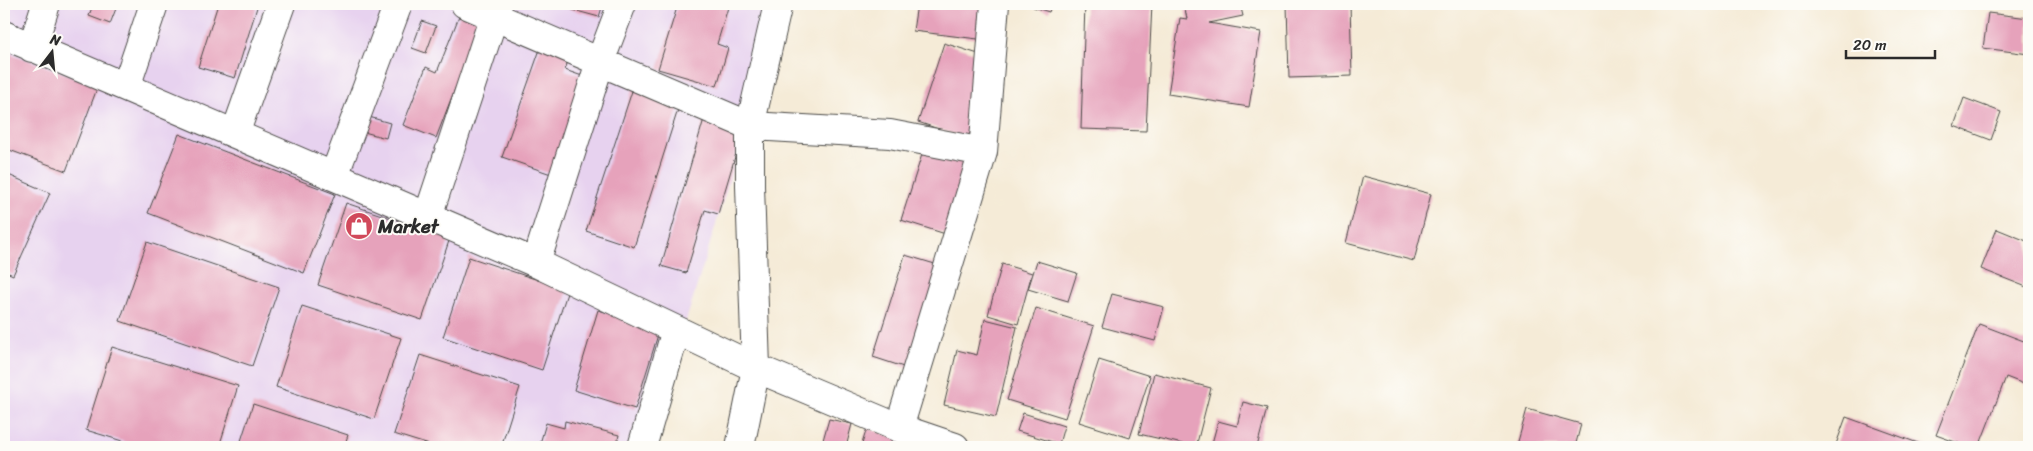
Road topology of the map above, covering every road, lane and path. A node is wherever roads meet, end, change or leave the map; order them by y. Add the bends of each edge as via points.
1 (46, 4) edge
2 (154, 4) edge
3 (282, 4) edge
4 (398, 4) edge
5 (465, 4) edge
6 (622, 4) edge
7 (778, 4) edge
8 (995, 4) edge
9 (496, 10) edge
10 (4, 35) edge
11 (32, 48) junction
12 (600, 62) junction
13 (126, 87) junction
14 (750, 126) junction
15 (235, 134) junction
16 (983, 152) junction
17 (334, 176) junction
18 (428, 216) junction
19 (536, 263) junction
20 (676, 330) junction
21 (756, 368) junction
22 (899, 428) junction
23 (642, 447) edge
24 (740, 447) edge
25 (955, 447) edge

1 - 11 street
2 - 13 street
3 - 15 street
4 - 17 street
5 - 9 street
6 - 12 street
7 - 14 street
8 - 16 street
9 - 12 street
9 - 18 street
10 - 11 street
11 - 13 street
12 - 14 street
12 - 19 street
13 - 15 street
14 - 16 street via 890,134
14 - 21 street
15 - 17 street
16 - 22 street
17 - 18 street
18 - 19 street
19 - 20 street
20 - 21 street
20 - 23 street
21 - 22 street
21 - 24 street
22 - 25 street

